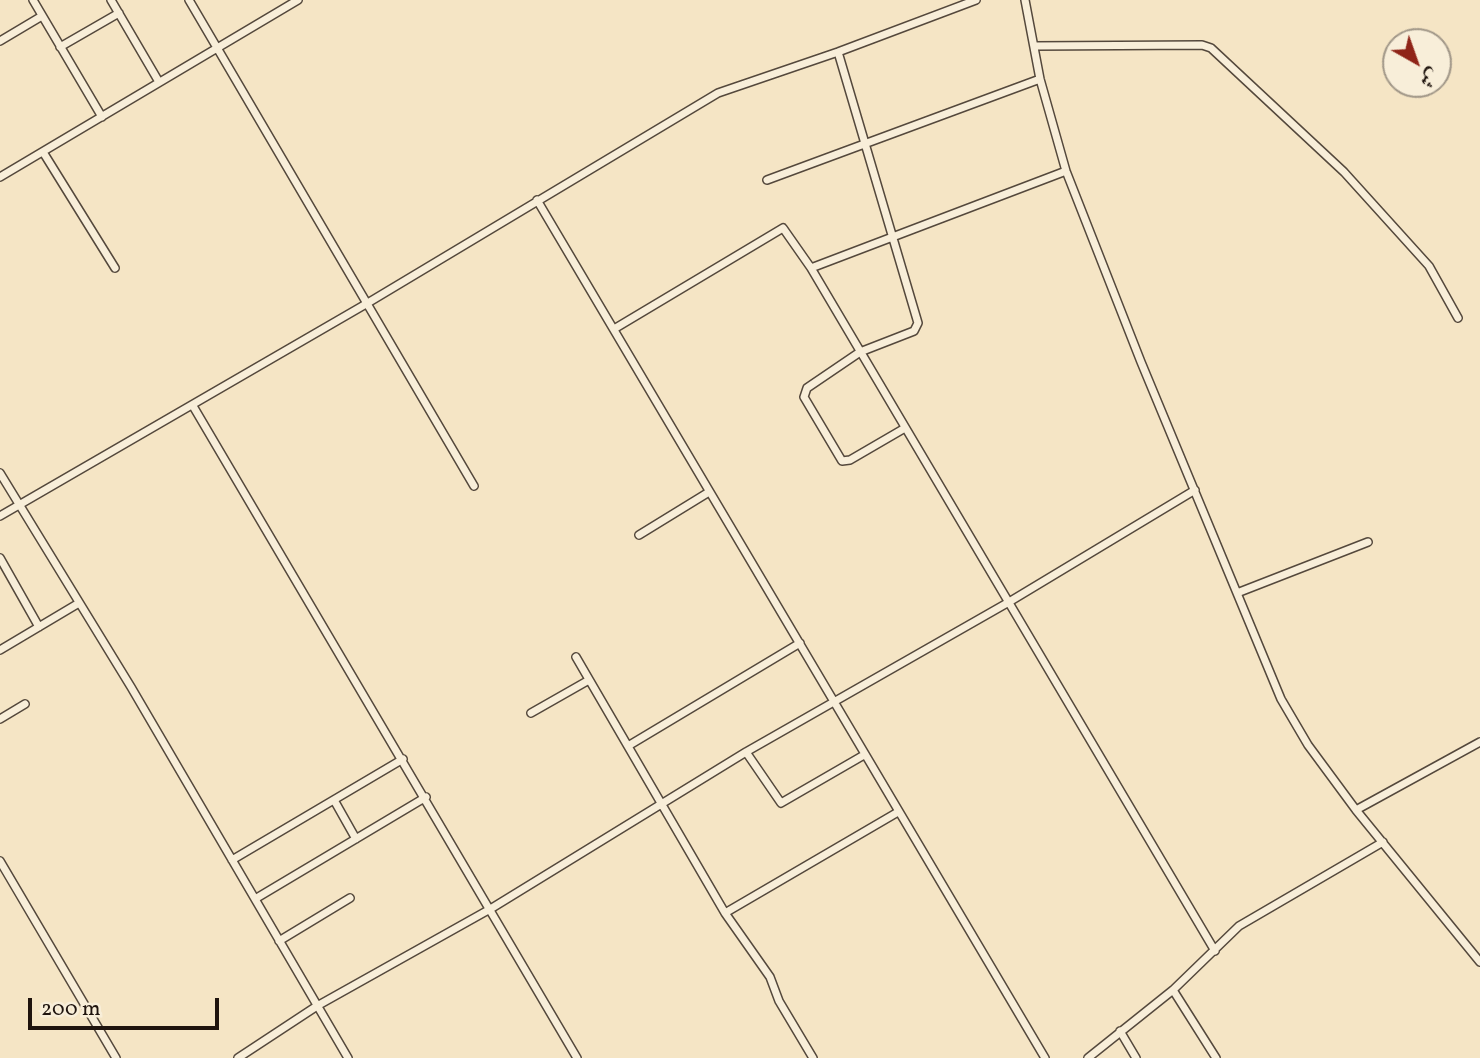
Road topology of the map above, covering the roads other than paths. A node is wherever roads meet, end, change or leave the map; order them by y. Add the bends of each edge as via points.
1 (33, 0) edge
2 (111, 0) edge
3 (189, 0) edge
4 (298, 0) edge
5 (976, 0) edge
6 (1025, 0) edge
7 (119, 13) junction
8 (42, 16) junction
9 (0, 41) edge
10 (218, 46) junction
11 (1034, 46) junction
12 (60, 47) junction
13 (838, 52) junction
14 (1040, 79) junction
15 (159, 82) junction
16 (102, 117) junction
17 (864, 144) junction
18 (43, 152) junction
19 (1066, 171) junction
20 (0, 177) edge
21 (767, 180) dead end
22 (537, 200) junction
23 (893, 236) junction
24 (115, 268) dead end
25 (811, 268) junction
26 (366, 304) junction
27 (1458, 318) dead end
28 (614, 329) junction
29 (860, 352) junction
30 (193, 406) junction
31 (905, 428) junction
32 (0, 473) edge
33 (474, 486) dead end
34 (1195, 490) junction
35 (709, 492) junction
36 (19, 505) junction
37 (0, 516) edge
38 (639, 535) dead end
39 (1368, 542) dead end
40 (0, 558) edge
41 (1237, 593) junction
42 (1009, 602) junction
43 (79, 603) junction
44 (39, 627) junction
45 (800, 643) junction
46 (0, 650) edge
47 (576, 657) dead end
48 (589, 680) junction
49 (834, 701) junction
50 (25, 704) dead end
51 (531, 713) dead end
52 (0, 719) edge
53 (1480, 742) edge
54 (628, 746) junction
55 (747, 752) junction
56 (864, 755) junction
57 (403, 759) junction
58 (426, 797) junction
59 (334, 800) junction
60 (662, 807) junction
61 (1356, 810) junction
62 (898, 813) junction
63 (356, 839) junction
64 (1383, 842) junction
65 (232, 860) junction
66 (0, 861) edge
67 (350, 898) dead end
68 (255, 899) junction
69 (492, 908) junction
70 (725, 913) junction
71 (279, 941) junction
72 (1215, 951) junction
73 (1480, 962) edge
74 (1173, 990) junction
75 (317, 1006) junction
76 (1120, 1031) junction
77 (1090, 1057) edge
78 (116, 1058) edge
79 (238, 1058) edge
80 (348, 1058) edge
81 (578, 1058) edge
82 (813, 1058) edge
83 (1045, 1058) edge
84 (1136, 1058) edge
85 (1216, 1058) edge

1 - 8 street
2 - 7 street
3 - 10 street
4 - 10 street
5 - 13 street
6 - 11 street
7 - 12 street
7 - 15 street
8 - 9 street
8 - 12 street
10 - 15 street
10 - 26 street
11 - 14 street
11 - 27 street via 1211,48 1344,172 1429,265
12 - 16 street
13 - 17 street
13 - 22 street via 718,93
14 - 17 street
14 - 19 street
15 - 16 street
16 - 18 street
17 - 21 street
17 - 23 street
18 - 20 street
18 - 24 street
19 - 23 street
19 - 34 street
22 - 26 street
22 - 28 street
23 - 25 street
23 - 29 street via 918,323 912,332
25 - 28 street via 783,228
25 - 29 street
26 - 30 street
26 - 33 street
28 - 35 street
29 - 31 street
29 - 31 street via 804,394 839,459 850,460
30 - 36 street
30 - 57 street
31 - 42 street
32 - 36 street
34 - 41 street
34 - 42 street
35 - 38 street
35 - 45 street
36 - 37 street
36 - 43 street
39 - 41 street
40 - 44 street
41 - 61 street via 1287,711
42 - 49 street
42 - 72 street
43 - 44 street
43 - 65 street
44 - 46 street
45 - 49 street
45 - 54 street
47 - 48 street
48 - 51 street
48 - 54 street
49 - 55 street
49 - 56 street
50 - 52 street
53 - 61 street
54 - 60 street
55 - 56 street via 781,803
55 - 60 street
56 - 62 street
57 - 58 street
57 - 59 street
58 - 63 street
58 - 69 street
59 - 63 street
59 - 65 street
60 - 69 street
60 - 70 street
61 - 64 street
62 - 70 street
62 - 83 street
63 - 68 street
64 - 72 street via 1239,926
64 - 73 street
65 - 68 street
66 - 78 street
67 - 71 street
68 - 71 street
69 - 75 street
69 - 81 street
70 - 82 street via 770,977
71 - 75 street
72 - 74 street
74 - 76 street
74 - 85 street
75 - 79 street
75 - 80 street
76 - 77 street
76 - 84 street

